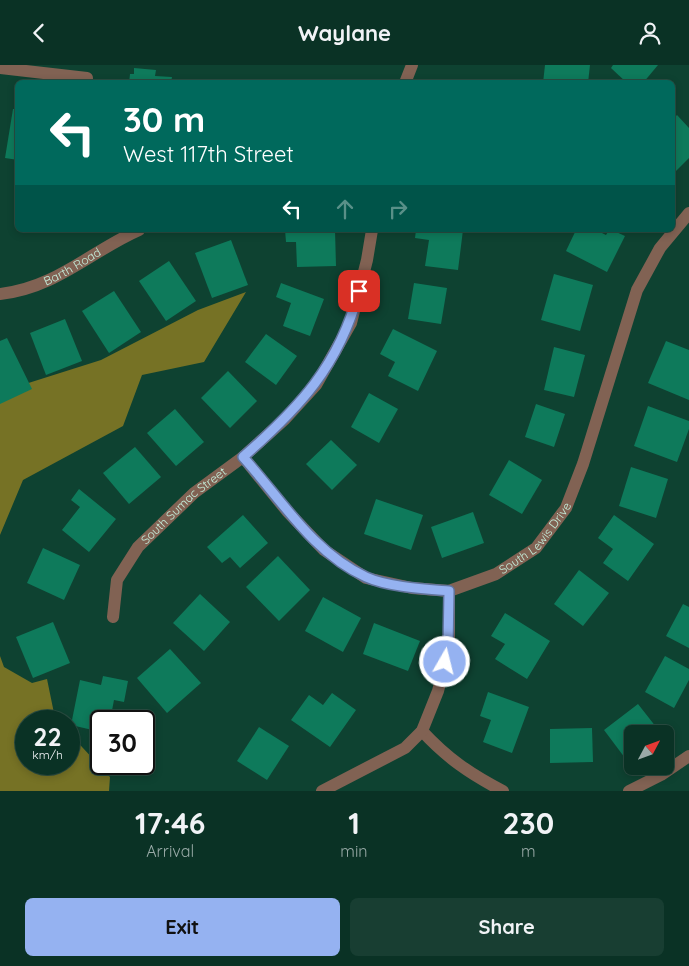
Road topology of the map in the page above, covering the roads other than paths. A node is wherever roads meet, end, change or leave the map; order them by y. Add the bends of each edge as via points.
1 (91, 65) edge
2 (412, 65) edge
3 (0, 68) edge
4 (88, 80) edge
5 (406, 80) edge
6 (689, 213) edge
7 (675, 230) edge
8 (372, 232) edge
9 (673, 232) edge
10 (119, 234) edge
11 (0, 294) edge
12 (243, 457) junction
13 (449, 591) junction
14 (113, 617) dead end
15 (422, 731) junction
16 (688, 759) edge
17 (322, 791) edge
18 (503, 791) edge
19 (629, 791) edge

1 - 4 street
2 - 5 street
3 - 4 street
6 - 7 street, South Lewis Drive
8 - 12 street, South Sumac Street via 351,323 316,385
9 - 13 street, South Lewis Drive via 660,248 636,290 583,465 566,508 536,548 496,574
10 - 11 street, Barth Road via 70,271 16,292
12 - 13 street via 318,544 366,578 412,588
12 - 14 street, South Sumac Street via 194,493 138,547 117,580
13 - 15 street via 448,648 438,691
15 - 17 street via 405,748
15 - 18 street via 443,754 475,777
16 - 19 street

